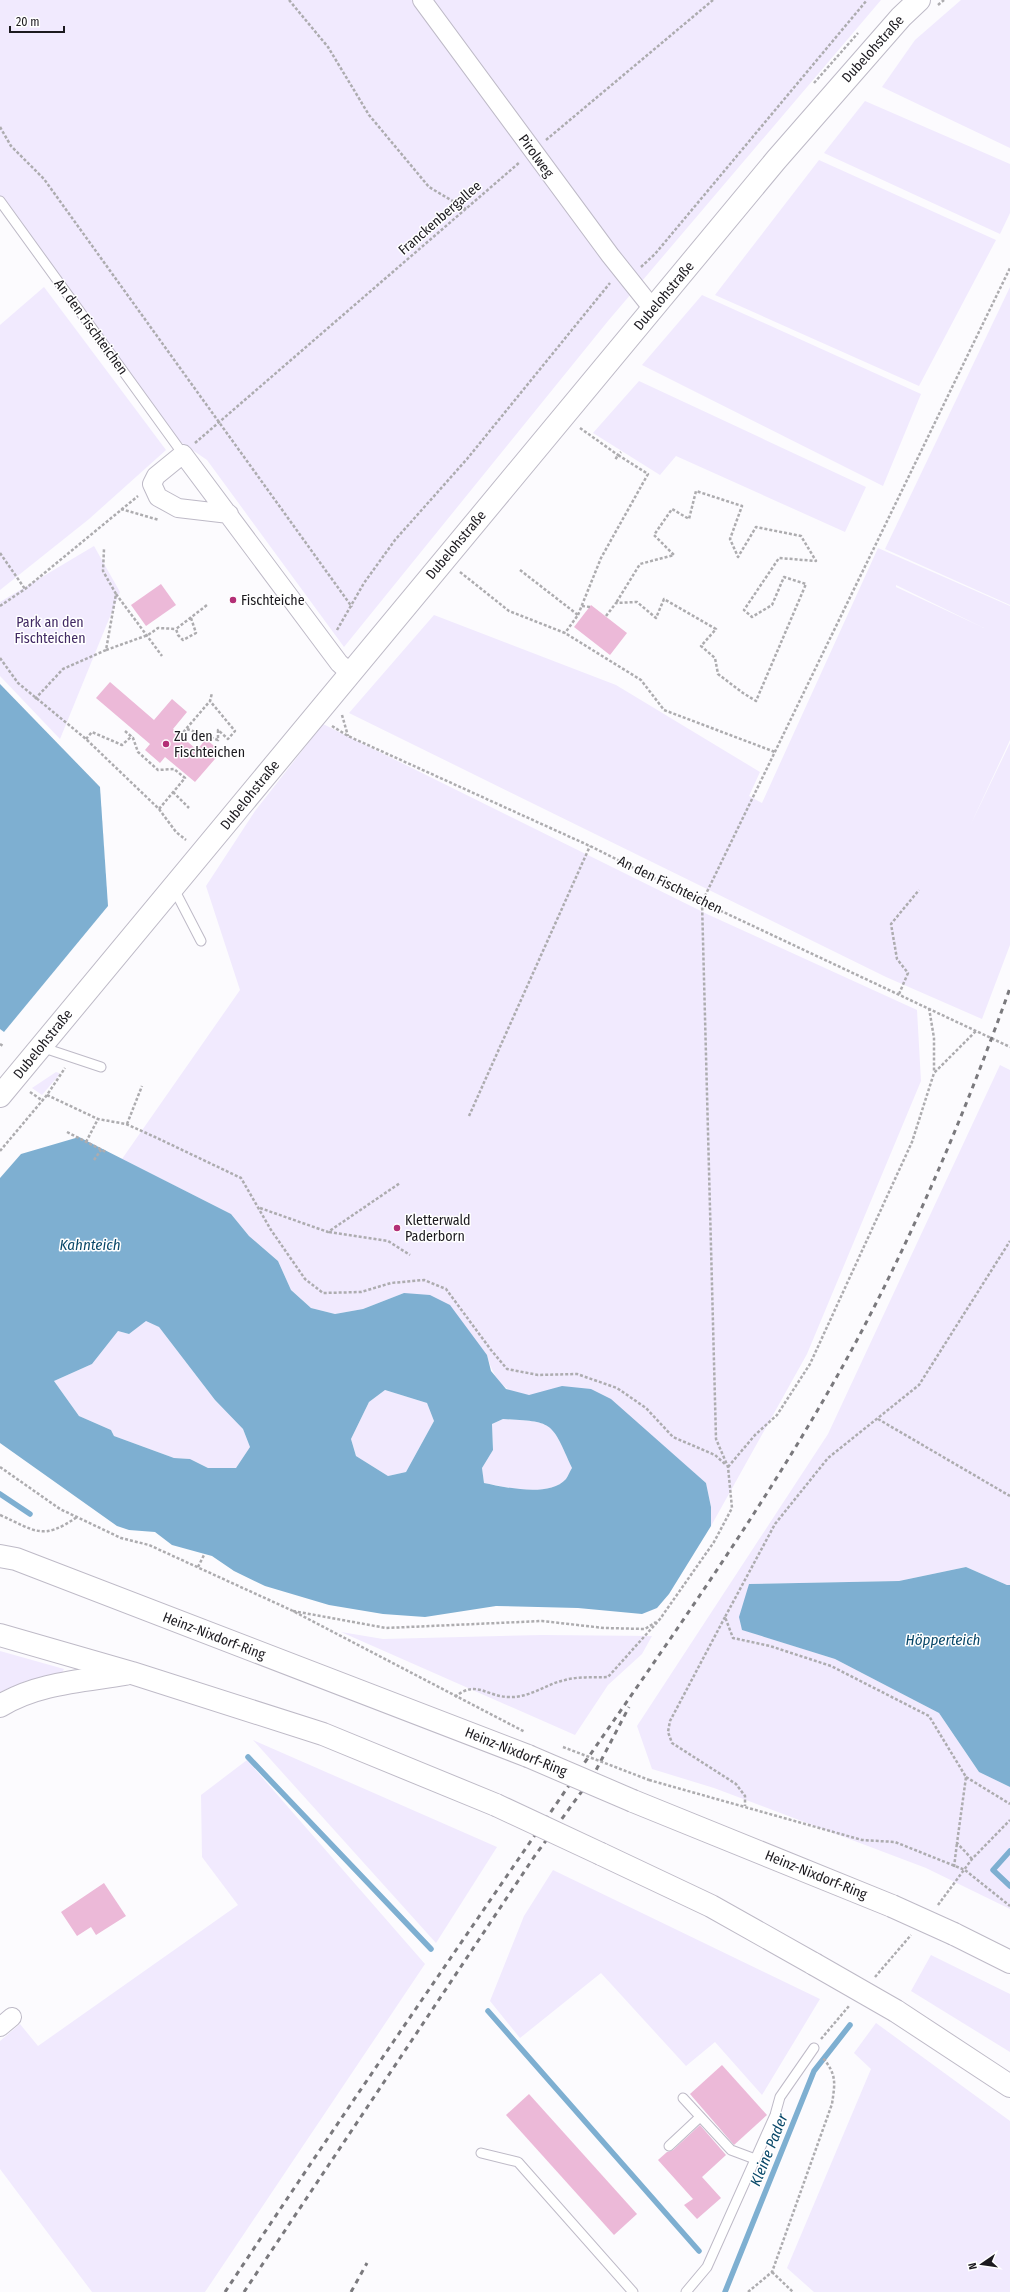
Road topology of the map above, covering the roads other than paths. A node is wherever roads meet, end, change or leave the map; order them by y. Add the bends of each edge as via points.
1 (422, 0) edge
2 (919, 0) edge
3 (0, 201) edge
4 (653, 309) junction
5 (183, 454) junction
6 (229, 514) junction
7 (350, 673) junction
8 (173, 887) junction
9 (201, 941) dead end
10 (40, 1047) junction
11 (101, 1067) dead end
12 (0, 1096) edge
13 (5, 1555) edge
14 (0, 1635) edge
15 (132, 1673) junction
16 (0, 1706) edge
17 (1010, 1962) edge
18 (814, 2048) road end
19 (1010, 2086) edge
20 (683, 2098) dead end
21 (700, 2117) junction
22 (669, 2146) dead end
23 (481, 2153) dead end
24 (755, 2159) junction
25 (633, 2292) edge
26 (686, 2292) edge

1 - 4 street, Pirolweg via 625,275
2 - 4 main road, Dubelohstraße via 901,17 776,160
3 - 5 lane, An den Fischteichen
4 - 7 main road, Dubelohstraße
5 - 6 street, An den Fischteichen
5 - 6 street via 156,476 152,484 158,497 178,508
6 - 7 street, An den Fischteichen via 327,647
7 - 8 main road, Dubelohstraße
8 - 9 lane
8 - 10 main road, Dubelohstraße
10 - 11 lane
10 - 12 main road, Dubelohstraße
13 - 17 main road, Heinz-Nixdorf-Ring, bridge via 528,1756 892,1906
14 - 15 main road
15 - 16 main road via 38,1689
15 - 19 main road, bridge via 323,1734 496,1805 601,1854 711,1906 814,1964 896,2011
18 - 24 lane via 780,2097 775,2115
20 - 21 lane
21 - 22 lane
21 - 24 lane via 731,2150
23 - 25 lane via 518,2162
24 - 26 lane via 707,2267

